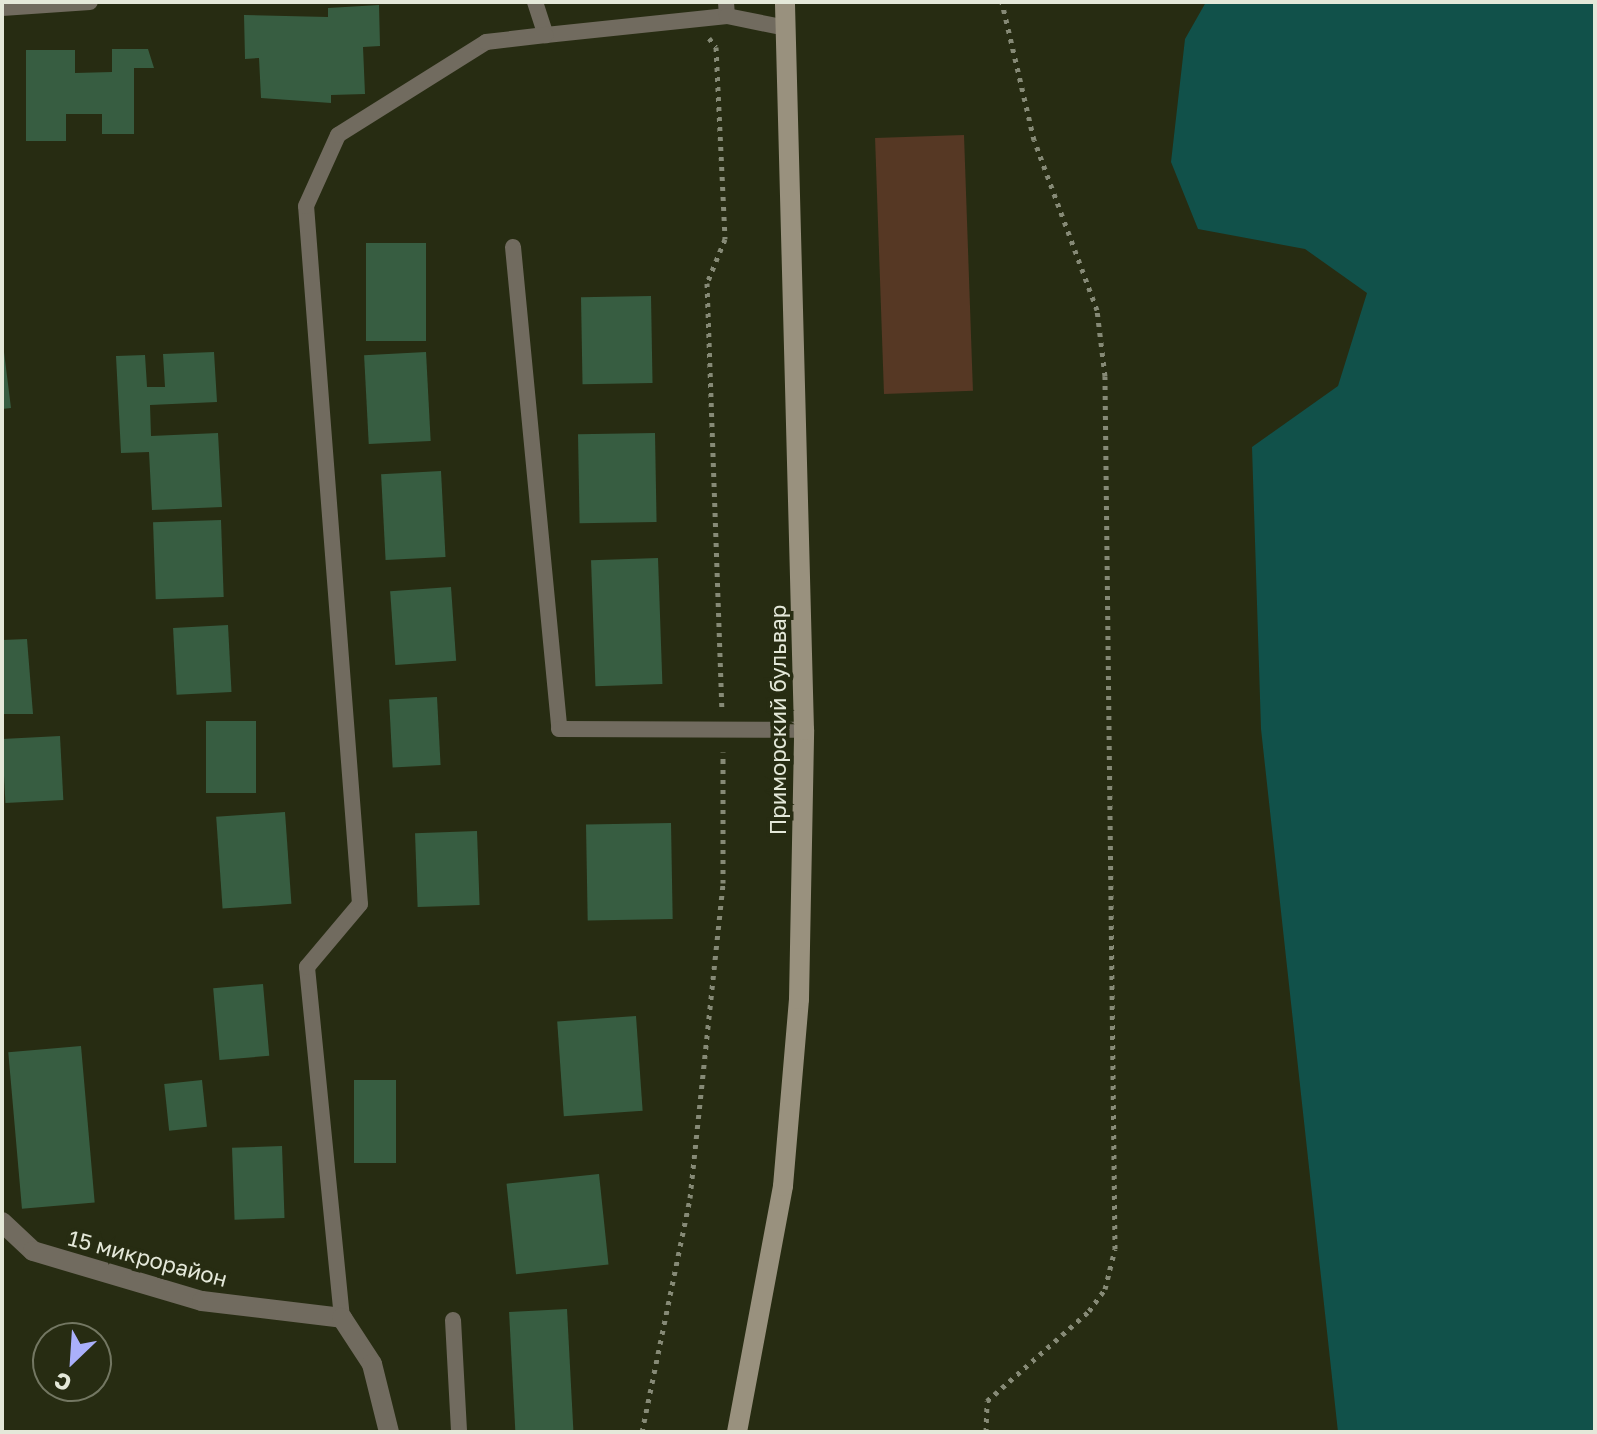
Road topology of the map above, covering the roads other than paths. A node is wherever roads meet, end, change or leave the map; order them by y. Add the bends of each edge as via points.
1 (90, 2) edge
2 (535, 2) edge
3 (785, 2) edge
4 (2, 8) edge
5 (727, 9) edge
6 (786, 28) junction
7 (546, 35) junction
8 (513, 247) dead end
9 (804, 730) junction
10 (2, 1222) edge
11 (342, 1318) junction
12 (453, 1320) dead end
13 (389, 1432) edge
14 (459, 1432) edge
15 (737, 1432) edge

1 - 4 lane
2 - 7 lane
3 - 6 street, Приморский бульвар
5 - 6 lane
5 - 7 lane
6 - 9 street, Приморский бульвар
7 - 11 lane via 486,42 338,135 306,206 360,904 307,967
8 - 9 lane via 559,729
9 - 15 street, Приморский бульвар via 799,999 783,1186
10 - 11 street, 15 микрорайон via 33,1251 202,1301
11 - 13 street via 372,1364
12 - 14 lane

